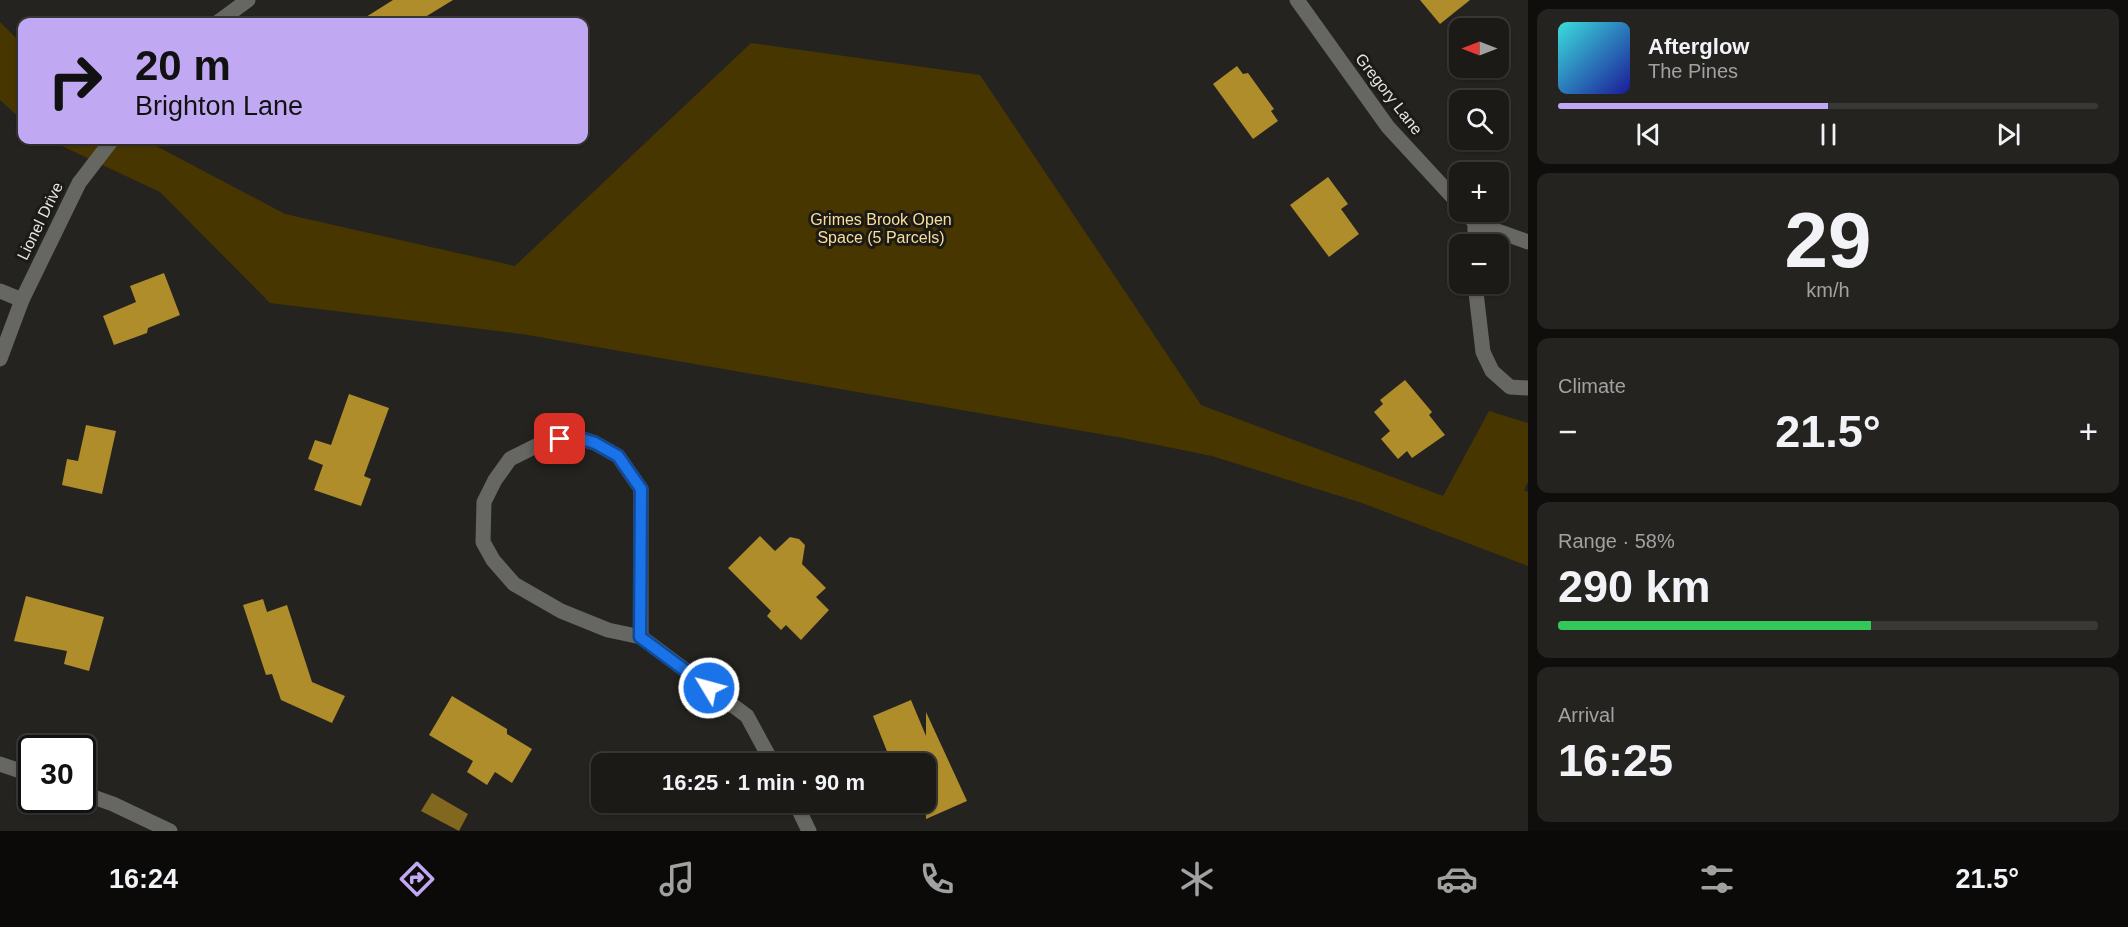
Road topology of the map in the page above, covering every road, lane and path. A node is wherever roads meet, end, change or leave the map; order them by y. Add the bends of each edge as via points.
1 (248, 0) edge
2 (1297, 0) edge
3 (223, 18) edge
4 (108, 144) edge
5 (1449, 194) edge
6 (1482, 222) edge
7 (1528, 242) edge
8 (0, 291) edge
9 (1476, 294) edge
10 (22, 300) junction
11 (0, 359) edge
12 (1528, 388) edge
13 (640, 637) junction
14 (767, 753) edge
15 (0, 764) edge
16 (18, 770) edge
17 (96, 799) edge
18 (800, 813) edge
19 (170, 831) edge
20 (809, 831) edge

1 - 3 street
2 - 5 street, Gregory Lane via 1388,127
4 - 10 street, Lionel Drive via 79,183
6 - 7 street
8 - 10 street
9 - 12 street via 1483,352 1492,371 1510,387
10 - 11 street, Lionel Drive
13 - 13 street via 608,630 561,611 513,584 493,560 483,542 484,502 510,459 544,442 576,437 618,456 641,489
13 - 14 street via 747,716
15 - 16 street
17 - 19 street
18 - 20 street

